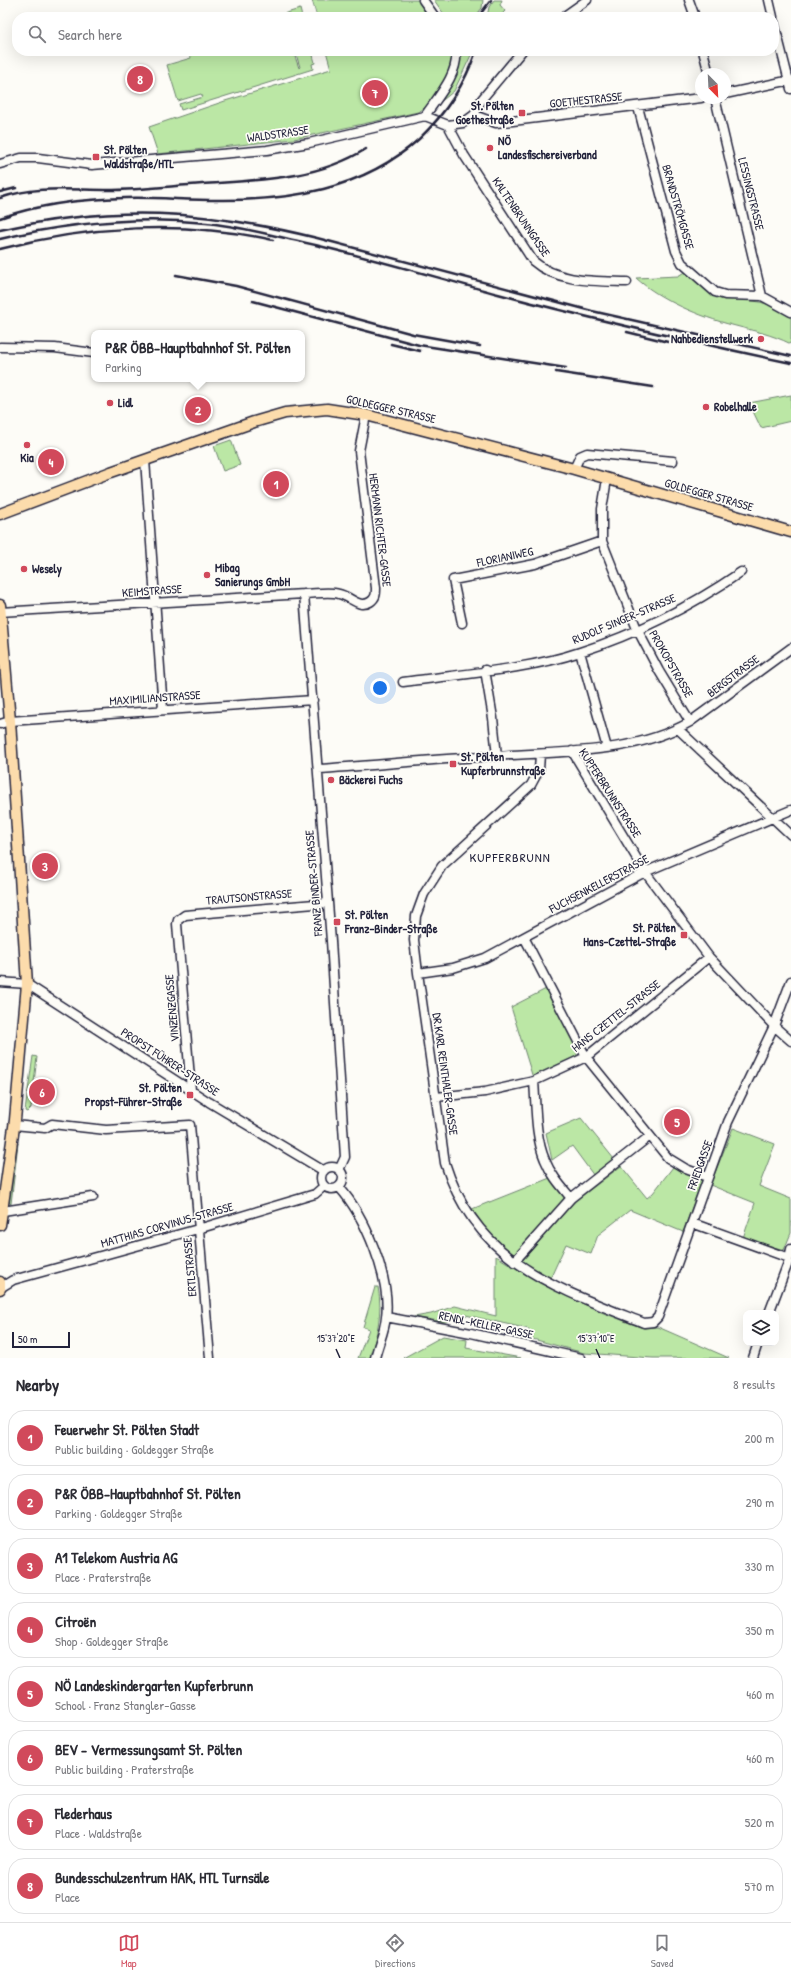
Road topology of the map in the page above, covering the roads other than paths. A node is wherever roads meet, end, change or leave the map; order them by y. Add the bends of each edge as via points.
1 (423, 0) edge
2 (587, 0) edge
3 (689, 0) edge
4 (768, 0) edge
5 (431, 12) edge
6 (570, 12) edge
7 (693, 12) edge
8 (772, 12) edge
9 (779, 41) edge
10 (456, 56) edge
11 (518, 56) edge
12 (704, 56) edge
13 (707, 68) edge
14 (790, 83) edge
15 (731, 93) edge
16 (695, 99) edge
17 (717, 104) edge
18 (638, 107) junction
19 (474, 115) junction
20 (425, 116) junction
21 (448, 124) junction
22 (0, 164) edge
23 (627, 282) dead end
24 (762, 296) junction
25 (791, 312) edge
26 (0, 347) edge
27 (91, 353) edge
28 (366, 415) junction
29 (145, 460) junction
30 (673, 461) dead end
31 (574, 469) junction
32 (607, 479) junction
33 (0, 514) edge
34 (791, 532) edge
35 (602, 541) junction
36 (741, 572) dead end
37 (304, 594) junction
38 (155, 603) junction
39 (0, 605) edge
40 (0, 612) edge
41 (462, 623) dead end
42 (637, 629) junction
43 (791, 648) edge
44 (580, 652) junction
45 (485, 670) junction
46 (403, 682) dead end
47 (313, 700) junction
48 (164, 709) junction
49 (10, 721) junction
50 (690, 722) junction
51 (0, 724) edge
52 (678, 729) junction
53 (607, 748) junction
54 (572, 751) junction
55 (540, 754) junction
56 (497, 756) junction
57 (318, 769) junction
58 (791, 810) edge
59 (773, 818) junction
60 (791, 835) edge
61 (645, 872) junction
62 (327, 903) junction
63 (177, 924) joint
64 (524, 937) junction
65 (709, 957) junction
66 (418, 973) junction
67 (791, 981) edge
68 (0, 982) edge
69 (27, 984) junction
70 (774, 1026) junction
71 (791, 1041) edge
72 (586, 1057) junction
73 (534, 1081) junction
74 (192, 1090) junction
75 (436, 1097) junction
76 (14, 1125) junction
77 (650, 1136) junction
78 (339, 1170) junction
79 (324, 1171) junction
80 (707, 1177) junction
81 (324, 1186) junction
82 (339, 1187) junction
83 (93, 1197) dead end
84 (571, 1198) junction
85 (3, 1211) junction
86 (692, 1223) junction
87 (0, 1225) edge
88 (198, 1229) junction
89 (791, 1249) edge
90 (789, 1258) junction
91 (514, 1262) junction
92 (0, 1279) edge
93 (14, 1280) junction
94 (0, 1282) edge
95 (0, 1288) edge
96 (770, 1310) edge
97 (386, 1317) junction
98 (658, 1317) joint
99 (757, 1346) edge
100 (210, 1358) edge
101 (375, 1358) edge
102 (582, 1358) edge
103 (752, 1358) edge

1 - 5 street
2 - 6 street
3 - 7 street
4 - 8 street
9 - 14 street
10 - 20 street via 449,78
11 - 19 street via 482,99
12 - 13 street
14 - 15 street
16 - 18 street, GOETHESTRASSE
17 - 24 street, LESSINGSTRASSE
18 - 19 street, GOETHESTRASSE via 496,123
18 - 24 street, BRANDSTRÖMGASSE via 679,258 715,292 725,295
19 - 21 street via 463,123
20 - 21 street
20 - 22 street, WALDSTRASSE via 268,150 92,165 38,158 21,158
21 - 23 street, KALTENBRUNNGASSE via 464,154 533,261 551,273 584,281
24 - 25 street, BRANDSTRÖMGASSE
26 - 27 street via 55,348
28 - 29 main road, GOLDEGGER STRASSE via 327,409 285,413
28 - 31 main road, GOLDEGGER STRASSE
28 - 37 street, HERMANN RICHTER-GASSE via 359,451 376,593 373,600 362,604 339,594
29 - 33 main road, GOLDEGGER STRASSE
29 - 38 street
30 - 31 street, GOLDEGGER STRASSE via 587,452 580,456
31 - 32 main road, GOLDEGGER STRASSE
32 - 34 main road, GOLDEGGER STRASSE
32 - 35 street, PROKOPSTRASSE via 602,510
35 - 41 street, FLORIANIWEG via 535,564 453,580
35 - 42 street, PROKOPSTRASSE
36 - 42 street, RUDOLF SINGER-STRASSE via 683,608
37 - 38 street, KEIMSTRASSE
37 - 47 street, FRANZ BINDER-STRASSE
38 - 40 street, KEIMSTRASSE
38 - 48 street
39 - 40 main road
40 - 49 main road
42 - 44 street, RUDOLF SINGER-STRASSE
42 - 50 street, PROKOPSTRASSE
43 - 50 street, BERGSTRASSE
44 - 45 street, RUDOLF SINGER-STRASSE
44 - 53 street
45 - 46 street, RUDOLF SINGER-STRASSE
45 - 56 street
47 - 48 street, MAXIMILIANSTRASSE
47 - 57 street, FRANZ BINDER-STRASSE
48 - 49 street, MAXIMILIANSTRASSE
49 - 51 street, MAXIMILIANSTRASSE
49 - 69 main road
50 - 52 street, BERGSTRASSE
52 - 53 street, BERGSTRASSE via 650,740
52 - 59 street
53 - 54 street, BERGSTRASSE
54 - 55 street, KUPFERBRUNNSTRASSE
54 - 61 street, KUPFERBRUNNSTRASSE
55 - 56 street, KUPFERBRUNNSTRASSE
55 - 66 street, DR.KARL REINTHALER-GASSE via 539,770 531,785 442,866 424,894 416,916
56 - 57 street, KUPFERBRUNNSTRASSE
57 - 62 street, FRANZ BINDER-STRASSE
58 - 59 street, FUCHSENKELLERSTRASSE
59 - 60 street
59 - 61 street, FUCHSENKELLERSTRASSE
61 - 64 street, FUCHSENKELLERSTRASSE
61 - 65 street, KUPFERBRUNNSTRASSE
62 - 63 street, TRAUTSONSTRASSE via 185,915
62 - 78 street, FRANZ BINDER-STRASSE via 344,1157
63 - 74 street, VINZENZGASSE
64 - 66 street, FUCHSENKELLERSTRASSE via 485,958 453,968
64 - 72 street
65 - 70 street, KUPFERBRUNNSTRASSE
65 - 72 street, HANS CZETTEL-STRASSE
66 - 75 street, DR.KARL REINTHALER-GASSE
67 - 70 street, FRIEDGASSE
68 - 69 street, PROPST FÜHRER-STRASSE
69 - 74 street, PROPST FÜHRER-STRASSE
69 - 76 main road
70 - 71 street, KUPFERBRUNNSTRASSE
70 - 80 street, FRIEDGASSE via 728,1122
72 - 73 street, HANS CZETTEL-STRASSE
72 - 77 street
73 - 75 street, HANS CZETTEL-STRASSE via 485,1092
73 - 84 street via 540,1144 545,1160 554,1177
74 - 79 street, PROPST FÜHRER-STRASSE
75 - 91 street, DR.KARL REINTHALER-GASSE via 445,1162 452,1184 484,1235
76 - 85 main road
76 - 88 street, ERTLSTRASSE via 45,1128 52,1124 106,1130 190,1125
77 - 80 street via 668,1158 686,1169
77 - 84 street
78 - 79 street via 332,1167
78 - 82 street via 343,1179
79 - 81 street via 321,1177
80 - 86 street, FRIEDGASSE
81 - 82 street via 331,1190
81 - 88 street, MATTHIAS CORVINUS-STRASSE via 315,1194
82 - 97 street via 363,1222 376,1257 386,1295
83 - 85 street
84 - 91 street
85 - 87 main road
86 - 90 street
86 - 98 street, FRIEDGASSE
88 - 93 street, MATTHIAS CORVINUS-STRASSE
88 - 100 street, ERTLSTRASSE
89 - 90 street
90 - 96 street
91 - 98 street, DR.KARL REINTHALER-GASSE via 568,1293 644,1323 653,1322
92 - 93 street, MATTHIAS CORVINUS-STRASSE
93 - 95 street, MATTHIAS CORVINUS-STRASSE
94 - 95 main road
97 - 101 street
97 - 102 street, RENDL-KELLER-GASSE
99 - 103 street

